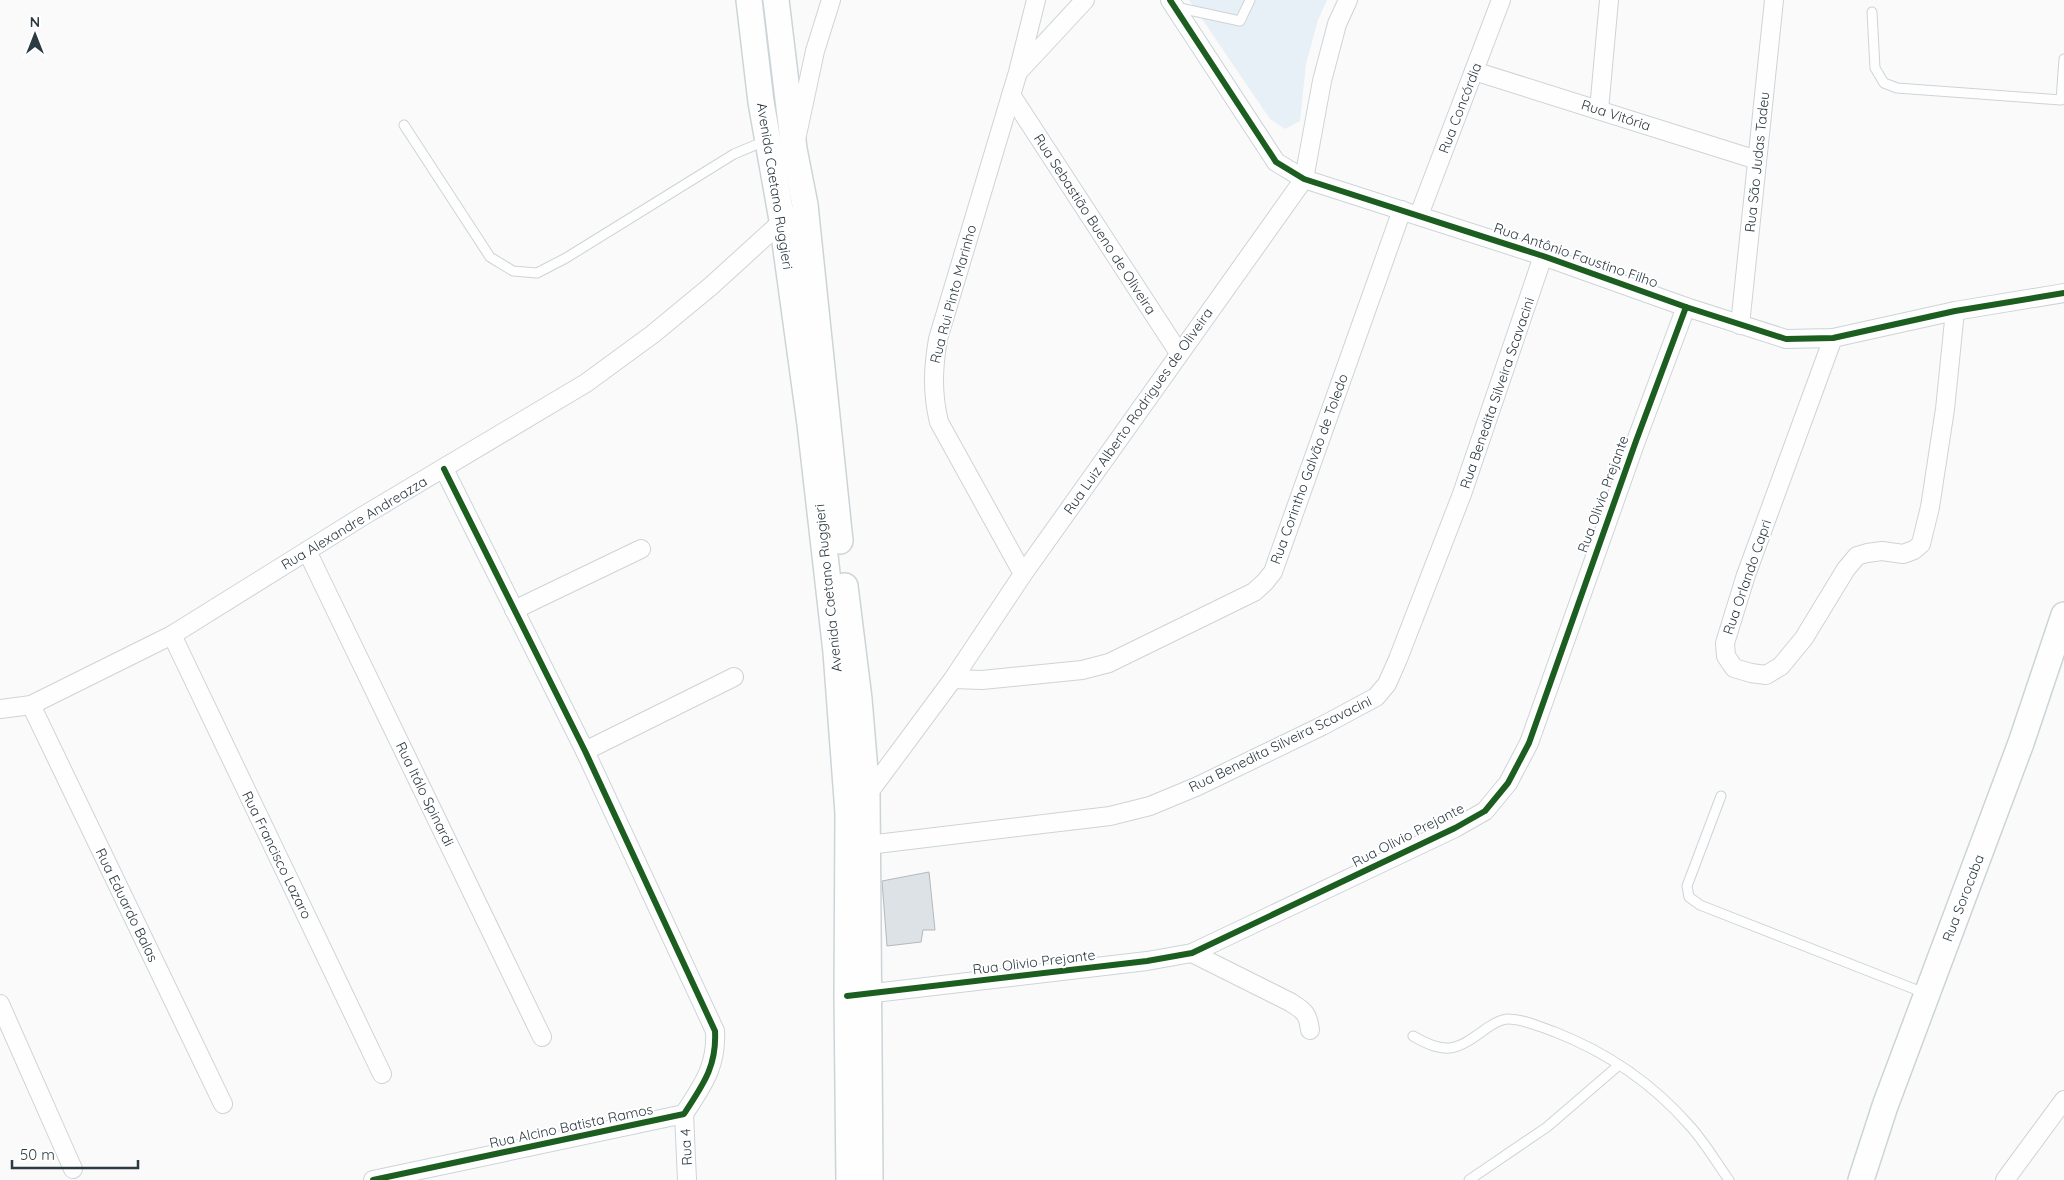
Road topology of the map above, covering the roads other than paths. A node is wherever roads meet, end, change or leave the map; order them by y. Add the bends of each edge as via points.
1 (749, 0) edge
2 (776, 0) edge
3 (831, 0) edge
4 (1036, 0) edge
5 (1085, 0) edge
6 (1250, 0) edge
7 (1348, 0) edge
8 (1501, 0) edge
9 (1609, 0) edge
10 (1774, 0) edge
11 (1172, 4) edge
12 (1872, 12) dead end
13 (815, 51) junction
14 (2064, 59) edge
15 (1474, 70) junction
16 (1018, 72) junction
17 (787, 86) junction
18 (1011, 94) junction
19 (761, 102) junction
20 (1599, 110) junction
21 (404, 125) dead end
22 (768, 140) junction
23 (794, 149) junction
24 (1757, 160) junction
25 (1304, 179) junction
26 (805, 205) junction
27 (1402, 210) junction
28 (1419, 216) junction
29 (782, 220) junction
30 (1543, 256) junction
31 (2064, 293) edge
32 (1686, 307) junction
33 (1955, 311) junction
34 (1740, 325) junction
35 (1833, 338) junction
36 (1179, 353) junction
37 (444, 469) junction
38 (640, 549) dead end
39 (307, 551) junction
40 (1023, 574) junction
41 (514, 610) junction
42 (2064, 615) edge
43 (172, 635) junction
44 (734, 677) dead end
45 (953, 679) junction
46 (31, 705) junction
47 (0, 708) edge
48 (584, 751) junction
49 (866, 795) junction
50 (1721, 796) dead end
51 (868, 846) junction
52 (1192, 953) junction
53 (1927, 994) junction
54 (857, 995) junction
55 (0, 1004) edge
56 (1310, 1030) dead end
57 (1413, 1036) dead end
58 (542, 1037) dead end
59 (1619, 1065) junction
60 (382, 1074) dead end
61 (2064, 1100) edge
62 (223, 1104) dead end
63 (684, 1114) junction
64 (73, 1174) edge
65 (374, 1180) edge
66 (687, 1180) edge
67 (849, 1180) edge
68 (870, 1180) edge
69 (1469, 1180) edge
70 (1729, 1180) edge
71 (1861, 1180) edge
72 (2005, 1180) edge

1 - 19 main road, Avenida Caetano Ruggieri
2 - 17 main road, Avenida Caetano Ruggieri
3 - 13 street
4 - 16 street, Rua Rui Pinto Marinho
5 - 16 street
6 - 11 lane via 1240,21
7 - 25 street, Rua Luiz Alberto Rodrigues de Oliveira via 1337,24 1322,81
8 - 15 street, Rua Concórdia
9 - 20 street
10 - 24 street, Rua São Judas Tadeu
11 - 25 street, Rua Antônio Faustino Filho via 1276,162
12 - 14 lane via 1875,68 1884,83 1897,88 2062,100
13 - 17 street
13 - 23 street
15 - 20 street, Rua Vitória
15 - 28 street, Rua Concórdia
16 - 18 street, Rua Rui Pinto Marinho
17 - 19 street
17 - 23 main road, Avenida Caetano Ruggieri
18 - 36 street, Rua Sebastião Bueno de Oliveira
18 - 40 street, Rua Rui Pinto Marinho via 932,368 939,422
19 - 22 main road, Avenida Caetano Ruggieri
20 - 24 street, Rua Vitória
21 - 22 lane via 490,257 513,271 537,273 734,154
22 - 29 main road, Avenida Caetano Ruggieri
23 - 26 main road, Avenida Caetano Ruggieri
24 - 34 street, Rua São Judas Tadeu
25 - 27 street, Rua Antônio Faustino Filho
25 - 36 street, Rua Luiz Alberto Rodrigues de Oliveira
26 - 29 street, Rua Alexandre Andreazza
26 - 49 main road, Avenida Caetano Ruggieri via 859,699
27 - 28 street, Rua Antônio Faustino Filho
27 - 45 street, Rua Corintho Galvão de Toledo via 1272,572 1265,582 1254,592 1109,662 1082,670 982,680
28 - 30 street, Rua Antônio Faustino Filho
29 - 37 street, Rua Alexandre Andreazza via 653,334 586,383
29 - 54 main road, Avenida Caetano Ruggieri via 836,652
30 - 32 street, Rua Antônio Faustino Filho
30 - 51 street, Rua Benedita Silveira Scavacini via 1462,494 1387,684 1376,697 1198,786 1150,806 1110,816
31 - 33 street, Rua Antônio Faustino Filho
32 - 34 street, Rua Antônio Faustino Filho
32 - 52 street, Rua Olivio Prejante via 1529,743 1508,784 1485,810 1455,828
33 - 35 street, Rua Antônio Faustino Filho
33 - 35 street, Rua Orlando Capri via 1939,448 1921,544 1902,554 1882,551 1857,556 1804,638 1781,666 1766,674 1751,673 1734,668 1726,656 1724,643
34 - 35 street, Rua Antônio Faustino Filho via 1786,339
36 - 40 street, Rua Luiz Alberto Rodrigues de Oliveira
37 - 39 street, Rua Alexandre Andreazza
37 - 41 street
38 - 41 street
39 - 43 street, Rua Alexandre Andreazza
39 - 58 street, Rua Itálo Spinardi
40 - 45 street, Rua Luiz Alberto Rodrigues de Oliveira
41 - 48 street
42 - 53 main road, Rua Sorocaba via 2021,743
43 - 46 street, Rua Alexandre Andreazza
43 - 60 street, Rua Francisco Lazaro
44 - 48 street
45 - 49 street, Rua Luiz Alberto Rodrigues de Oliveira
46 - 47 street, Rua Alexandre Andreazza
46 - 62 street, Rua Eduardo Balas
48 - 63 street via 715,1032 713,1063
49 - 51 main road, Avenida Caetano Ruggieri
50 - 53 lane via 1687,886 1689,897 1700,905
51 - 54 main road, Avenida Caetano Ruggieri
52 - 54 street, Rua Olivio Prejante
52 - 56 street via 1302,1009 1308,1017
53 - 71 main road, Rua Sorocaba
54 - 67 main road, Avenida Caetano Ruggieri
54 - 68 main road, Avenida Caetano Ruggieri
55 - 64 street
57 - 59 lane via 1449,1050 1463,1045 1492,1024 1506,1019 1522,1020 1565,1036
59 - 69 lane via 1546,1127
59 - 70 lane via 1649,1085 1690,1125
61 - 72 street
63 - 65 street, Rua Alcino Batista Ramos
63 - 66 street, Rua 4

